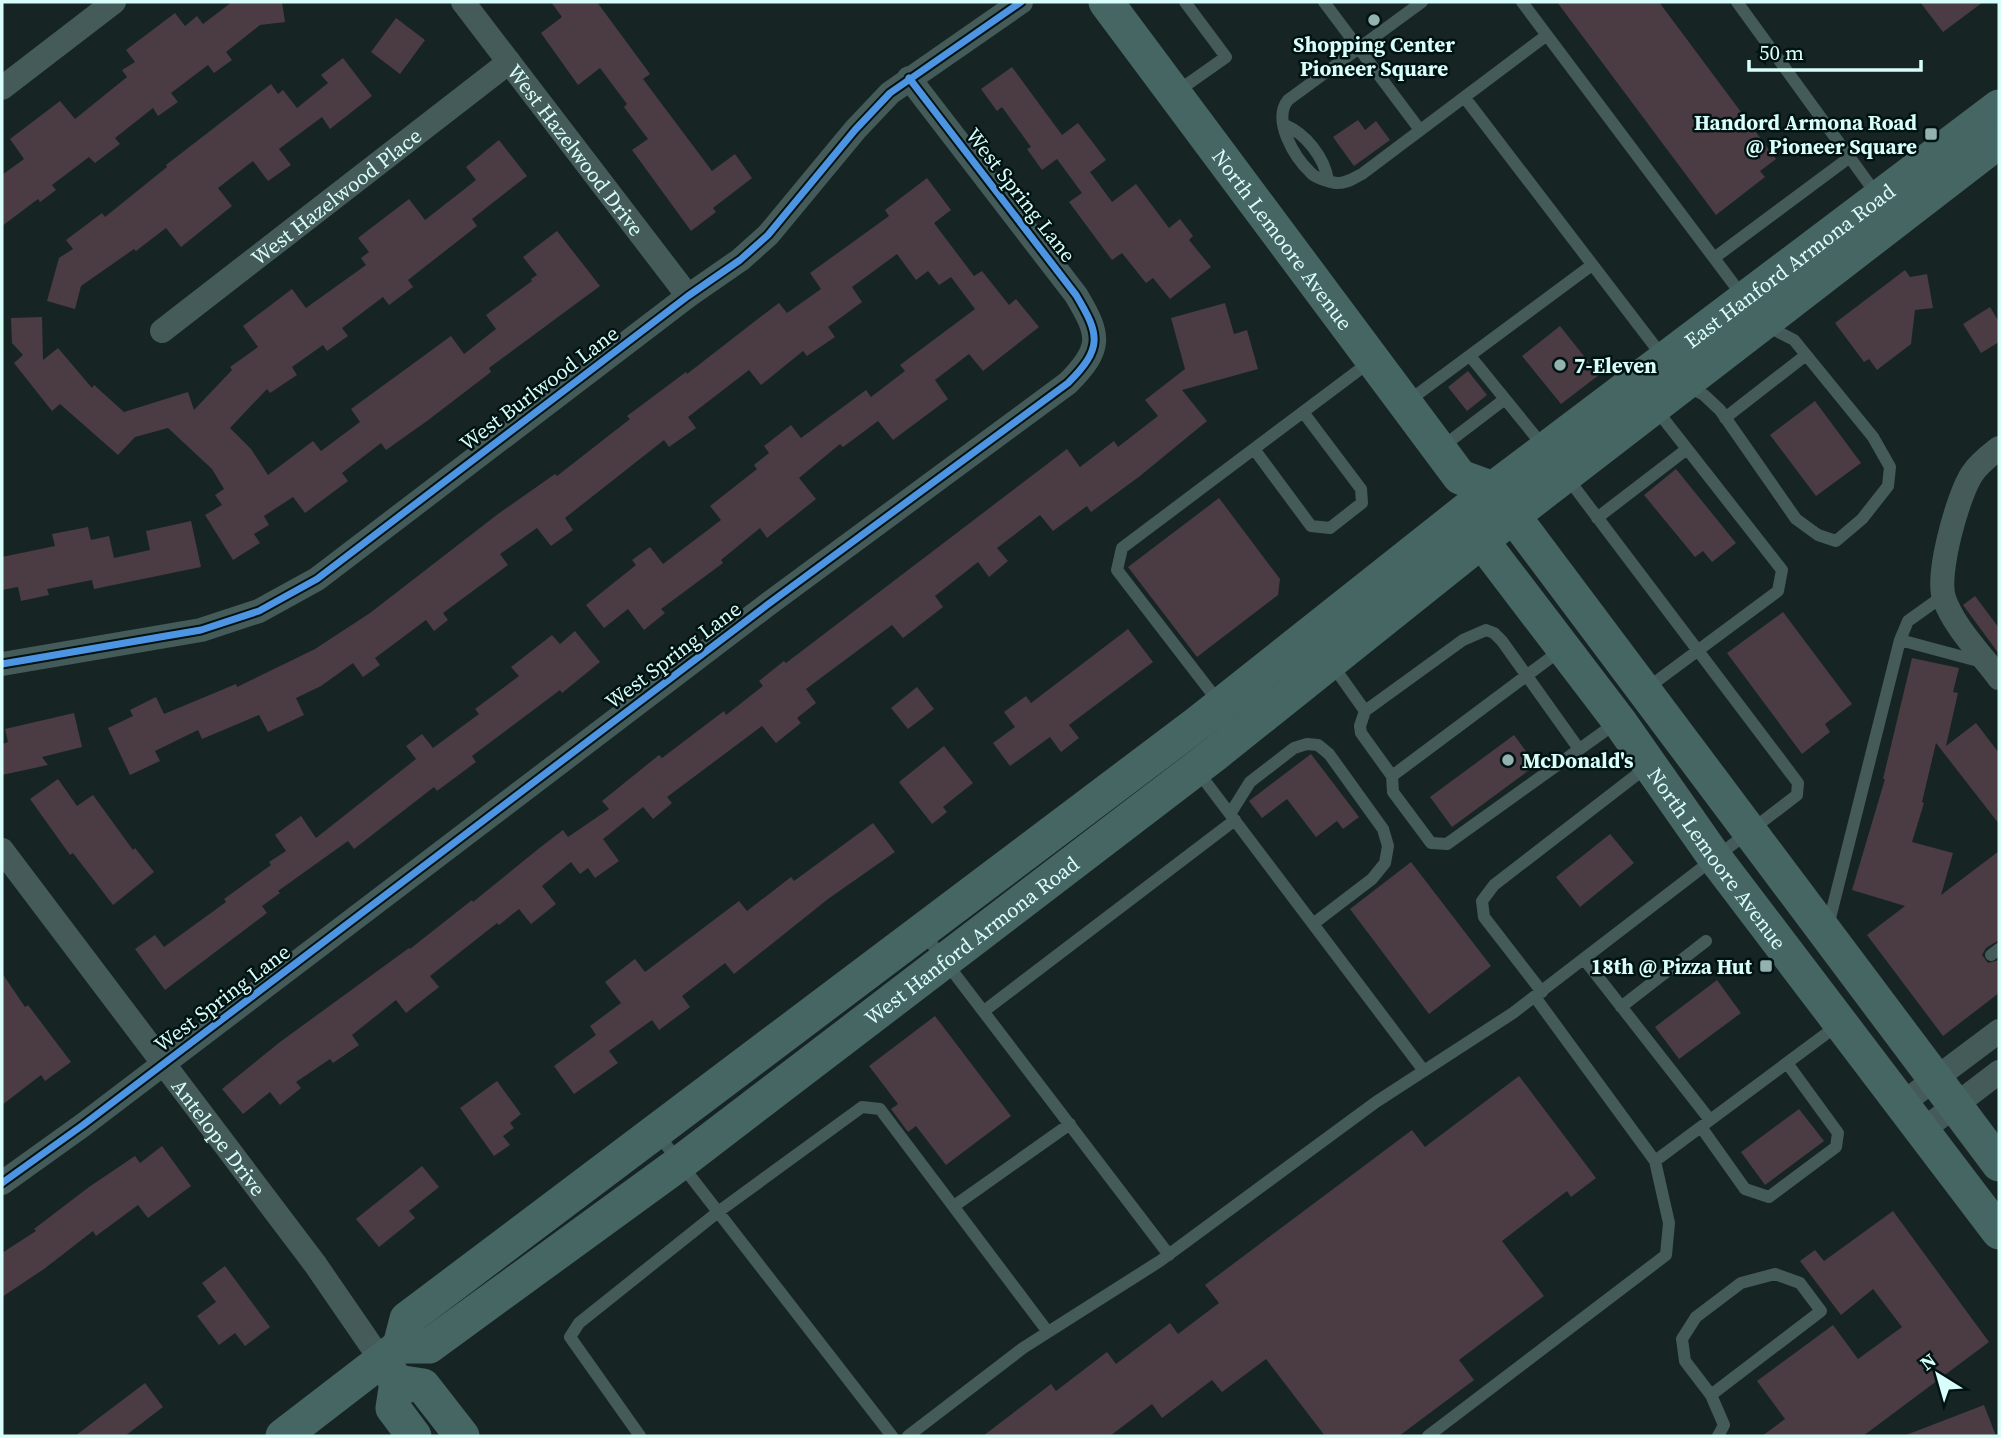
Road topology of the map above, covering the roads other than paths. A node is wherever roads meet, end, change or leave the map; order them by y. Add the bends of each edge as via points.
1 (114, 2) edge
2 (464, 2) edge
3 (1020, 2) edge
4 (1106, 2) edge
5 (1185, 2) edge
6 (1324, 2) edge
7 (1422, 2) edge
8 (1522, 2) edge
9 (1737, 2) edge
10 (1547, 35) junction
11 (1359, 48) junction
12 (509, 62) junction
13 (909, 78) junction
14 (2, 88) edge
15 (1175, 94) junction
16 (1465, 98) junction
17 (1999, 107) edge
18 (1420, 130) junction
19 (1999, 141) edge
20 (1850, 157) junction
21 (1888, 209) junction
22 (1714, 258) junction
23 (1592, 265) junction
24 (688, 296) junction
25 (1753, 311) junction
26 (162, 331) dead end
27 (1806, 355) junction
28 (1470, 356) junction
29 (1373, 360) junction
30 (1674, 371) junction
31 (1644, 394) junction
32 (1505, 399) junction
33 (1406, 404) junction
34 (1303, 412) junction
35 (1725, 418) junction
36 (1999, 448) edge
37 (1254, 449) junction
38 (1687, 449) junction
39 (1439, 450) junction
40 (1555, 462) junction
41 (1460, 477) junction
42 (1511, 503) junction
43 (1597, 518) junction
44 (1453, 519) junction
45 (1482, 541) junction
46 (1943, 596) junction
47 (1310, 633) junction
48 (1900, 640) junction
49 (1564, 648) junction
50 (1698, 652) junction
51 (1331, 662) junction
52 (2, 664) edge
53 (1994, 671) edge
54 (1526, 676) junction
55 (1643, 691) junction
56 (1365, 711) junction
57 (1232, 718) junction
58 (1619, 721) junction
59 (1681, 741) junction
60 (1578, 749) junction
61 (1185, 755) junction
62 (1651, 764) junction
63 (1392, 776) junction
64 (1233, 817) junction
65 (1749, 832) junction
66 (2, 850) edge
67 (1715, 858) junction
68 (1313, 924) junction
69 (922, 931) junction
70 (1826, 933) junction
71 (1706, 941) dead end
72 (1584, 959) junction
73 (946, 961) junction
74 (1538, 994) junction
75 (1621, 1007) junction
76 (984, 1011) junction
77 (1842, 1023) junction
78 (1999, 1031) edge
79 (1787, 1063) junction
80 (164, 1064) junction
81 (1424, 1071) junction
82 (1999, 1072) edge
83 (1945, 1093) junction
84 (1913, 1117) junction
85 (1070, 1124) junction
86 (1705, 1124) junction
87 (656, 1132) junction
88 (1656, 1161) junction
89 (680, 1163) junction
90 (1999, 1164) edge
91 (2, 1184) edge
92 (954, 1206) junction
93 (718, 1212) junction
94 (1999, 1232) edge
95 (1169, 1255) junction
96 (1048, 1332) junction
97 (393, 1363) junction
98 (1711, 1395) junction
99 (283, 1436) edge
100 (414, 1436) edge
101 (462, 1436) edge
102 (640, 1436) edge
103 (892, 1436) edge
104 (908, 1436) edge
105 (1428, 1436) edge
106 (1718, 1436) edge

1 - 14 street
2 - 12 street, West Hazelwood Drive
3 - 13 street, West Burlwood Lane
4 - 15 main road, North Lemoore Avenue
5 - 15 lane via 1226,57
6 - 11 lane
7 - 11 lane
8 - 10 lane
9 - 20 lane
10 - 16 lane
10 - 22 lane
11 - 18 lane
11 - 18 lane via 1288,100 1282,113 1285,125 1300,131 1325,166 1328,180 1338,183 1362,174
12 - 24 street, West Hazelwood Drive
12 - 26 street, West Hazelwood Place
13 - 24 street, West Burlwood Lane via 855,130 768,235
13 - 80 street, West Spring Lane via 1092,321 1094,345 1082,369
15 - 29 main road, North Lemoore Avenue
16 - 18 lane
16 - 23 lane
17 - 21 main road, East Hanford Armona Road
19 - 21 main road, East Hanford Armona Road
20 - 21 lane
20 - 22 lane
21 - 25 main road, East Hanford Armona Road
22 - 25 lane
23 - 28 lane
23 - 30 lane
24 - 52 street, West Burlwood Lane via 351,554 287,597 201,630
25 - 27 lane via 1794,340
25 - 30 main road, East Hanford Armona Road
27 - 35 lane
27 - 35 lane via 1873,437 1890,467 1888,486 1862,519 1836,541 1796,519
28 - 32 lane
28 - 33 lane
29 - 33 main road, North Lemoore Avenue
29 - 34 lane
30 - 31 main road, East Hanford Armona Road
30 - 35 lane
31 - 38 lane
31 - 40 main road, East Hanford Armona Road
32 - 39 lane
32 - 40 lane
33 - 39 main road, North Lemoore Avenue
34 - 37 lane
34 - 37 lane via 1361,489 1362,503 1330,528 1311,526
36 - 46 street via 1972,473 1964,490 1947,549
37 - 57 lane via 1122,548 1117,570
38 - 43 lane
38 - 50 lane via 1782,570 1778,591
39 - 41 main road, North Lemoore Avenue
40 - 42 main road, East Hanford Armona Road
40 - 43 lane
41 - 42 main road
41 - 44 main road
42 - 44 main road, East Hanford Armona Road
42 - 45 main road, West Hanford Armona Road
42 - 55 main road, North Lemoore Avenue
43 - 50 lane
44 - 45 main road, North Lemoore Avenue
44 - 47 main road, West Hanford Armona Road
45 - 49 main road, North Lemoore Avenue
45 - 51 main road, West Hanford Armona Road
46 - 48 lane via 1908,621
46 - 53 street via 1951,614
47 - 51 main road
47 - 57 main road, West Hanford Armona Road
48 - 53 lane
48 - 70 lane
49 - 54 lane
49 - 58 main road, North Lemoore Avenue
50 - 55 lane
50 - 65 lane via 1798,783 1797,795
51 - 56 lane
51 - 57 main road, West Hanford Armona Road
54 - 56 lane via 1494,633 1478,631
54 - 60 lane
54 - 63 lane
55 - 59 main road, North Lemoore Avenue
56 - 63 lane via 1361,733
57 - 61 main road, West Hanford Armona Road
58 - 60 lane
58 - 62 main road, North Lemoore Avenue
59 - 62 main road
59 - 65 main road, North Lemoore Avenue
60 - 63 lane via 1447,844 1431,843 1393,792
61 - 64 lane
61 - 69 main road, West Hanford Armona Road
61 - 73 main road, West Hanford Armona Road
62 - 67 main road, North Lemoore Avenue
62 - 74 lane via 1494,885 1482,901 1484,918
64 - 68 lane
64 - 68 lane via 1250,782 1294,748 1307,744 1329,754 1383,830 1388,846 1385,863 1372,879
64 - 76 lane
65 - 67 lane
65 - 70 main road, North Lemoore Avenue
66 - 80 street, Antelope Drive
67 - 72 lane
67 - 77 main road, North Lemoore Avenue
68 - 81 lane
69 - 73 lane
69 - 87 main road, West Hanford Armona Road
70 - 83 main road, North Lemoore Avenue
71 - 75 lane
72 - 74 lane
72 - 75 lane
73 - 76 lane
73 - 89 main road, West Hanford Armona Road
74 - 81 lane
74 - 88 lane
75 - 86 lane
76 - 85 lane
77 - 79 lane
77 - 84 main road, North Lemoore Avenue
78 - 83 street
79 - 86 lane
79 - 86 lane via 1838,1133 1836,1147 1769,1197 1745,1189
80 - 91 street, West Spring Lane
80 - 97 street, Antelope Drive
81 - 95 lane
82 - 83 street
83 - 84 street
83 - 84 street
83 - 90 main road, North Lemoore Avenue
84 - 94 main road, North Lemoore Avenue
85 - 92 lane
85 - 95 lane
86 - 88 lane
87 - 89 lane
87 - 97 main road, West Hanford Armona Road via 407,1319
88 - 105 lane via 1669,1223 1666,1255
89 - 93 lane
89 - 97 main road, West Hanford Armona Road via 429,1346
92 - 93 lane via 880,1109 862,1107
92 - 96 lane
93 - 102 lane via 579,1323 570,1337
93 - 103 lane
95 - 96 lane
96 - 104 lane
97 - 99 main road
97 - 100 main road via 393,1408
97 - 101 main road via 423,1386
98 - 98 lane via 1685,1361 1682,1339 1696,1317 1741,1283 1775,1274 1800,1283 1821,1311
98 - 106 lane via 1724,1425

